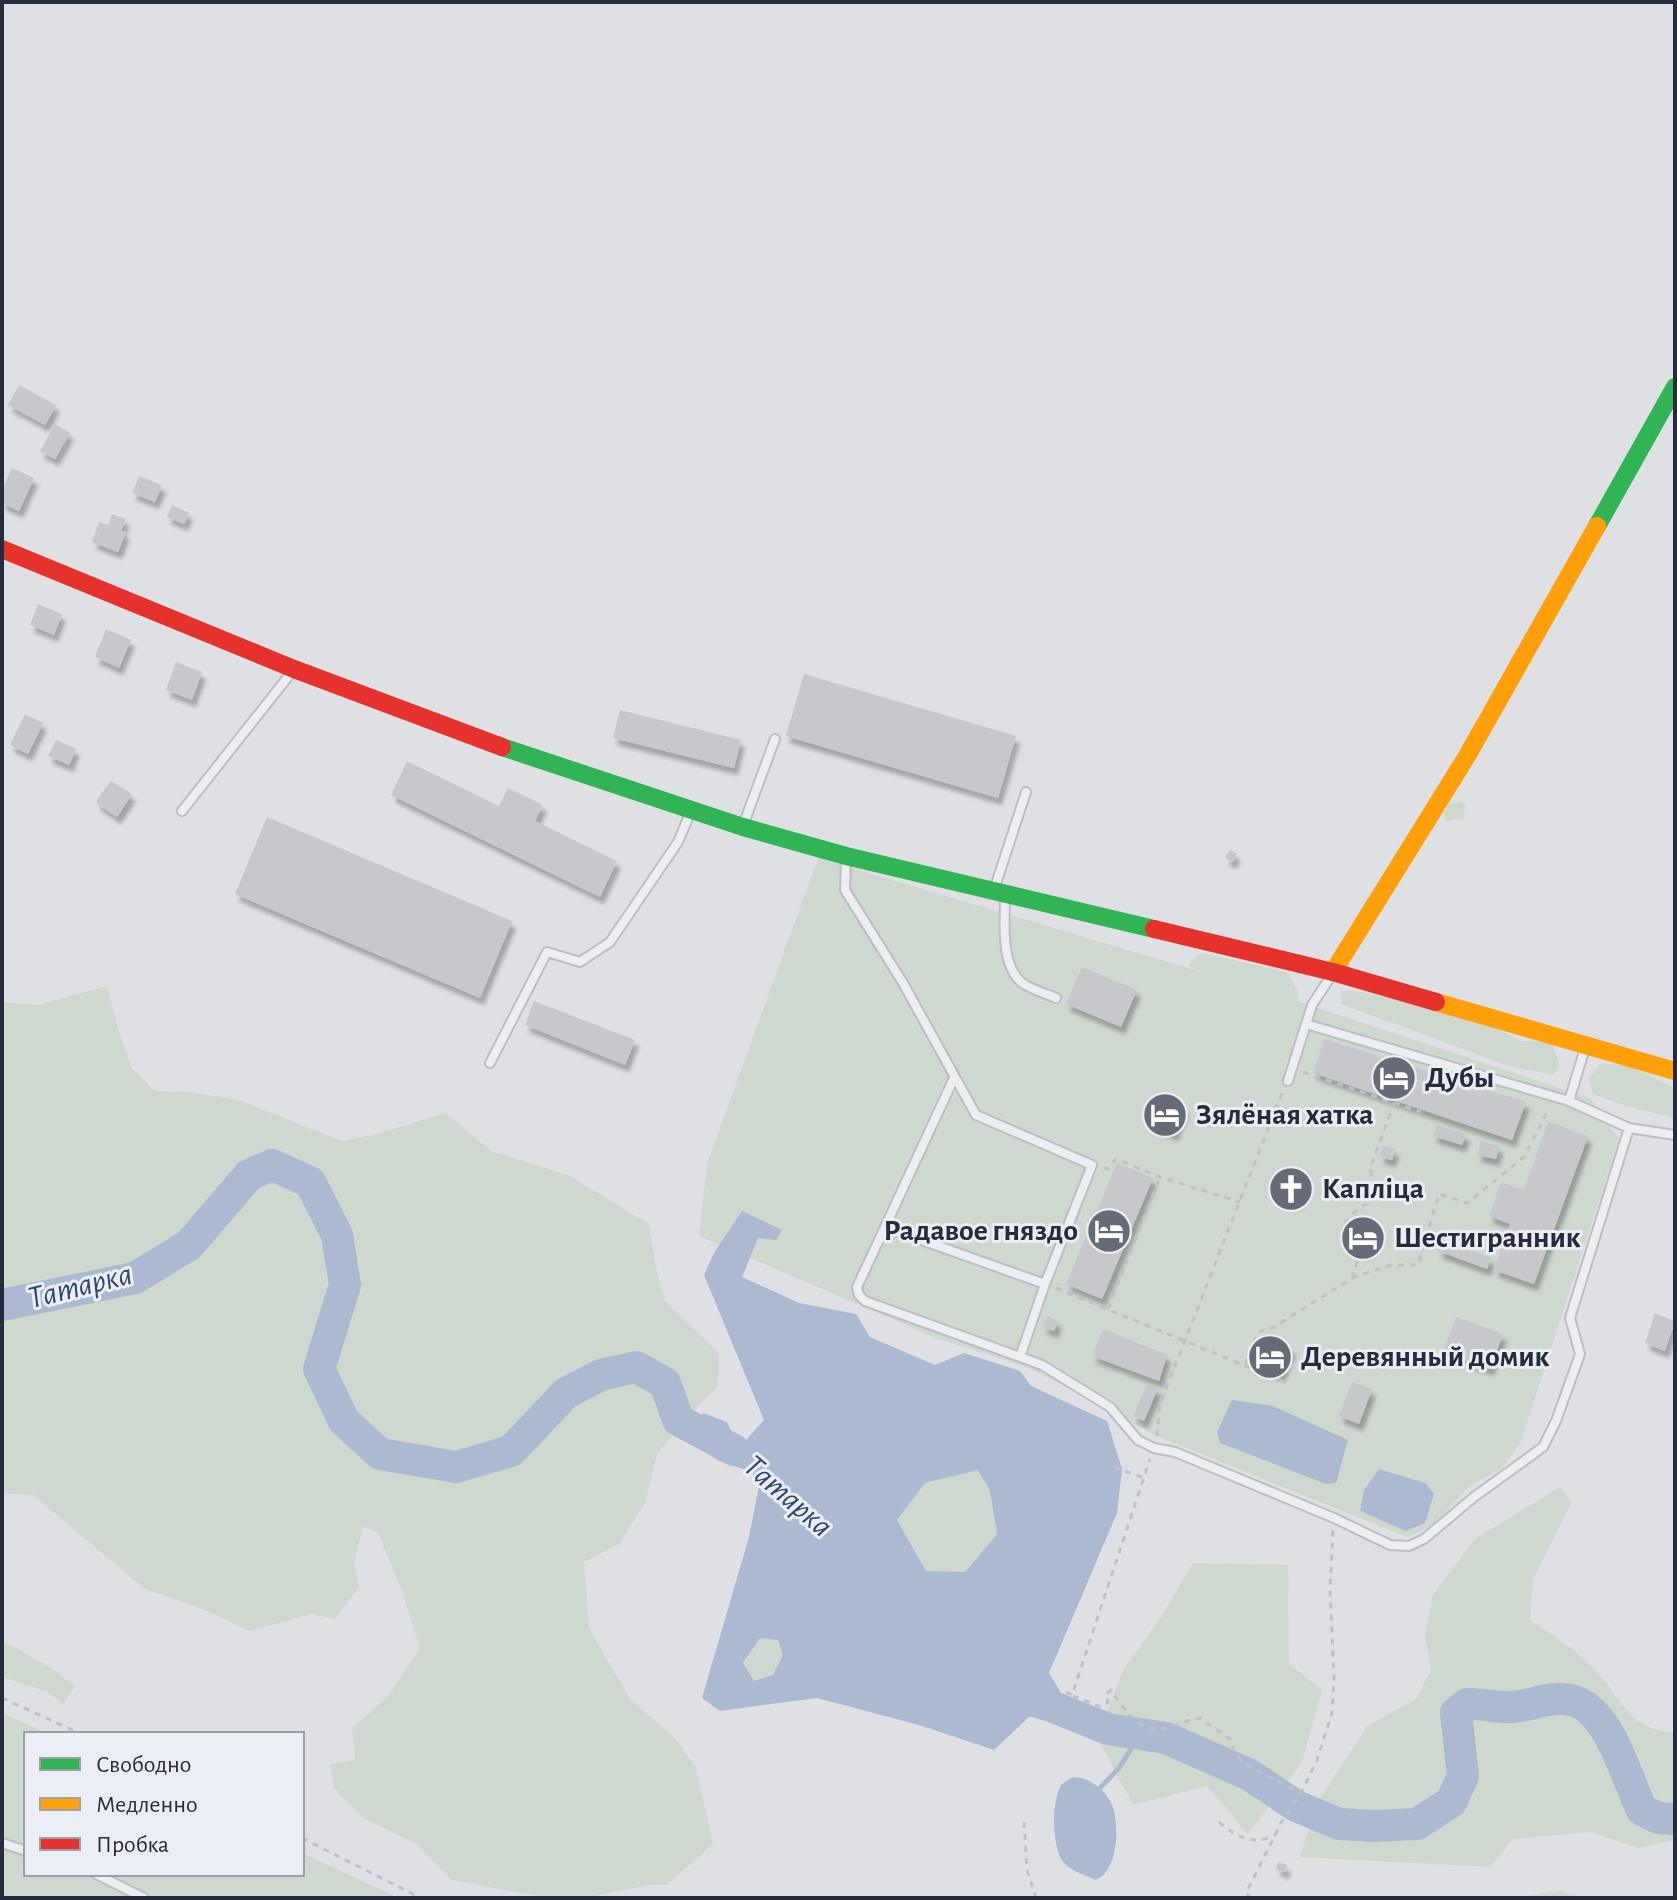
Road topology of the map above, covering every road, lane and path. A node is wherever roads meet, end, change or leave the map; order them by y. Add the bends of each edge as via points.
1 (1675, 387) edge
2 (2, 549) edge
3 (294, 669) junction
4 (775, 739) dead end
5 (1026, 792) dead end
6 (691, 810) junction
7 (182, 811) dead end
8 (743, 827) junction
9 (846, 856) junction
10 (999, 893) junction
11 (1333, 972) junction
12 (1056, 998) dead end
13 (1306, 1024) junction
14 (1587, 1044) junction
15 (490, 1063) dead end
16 (1292, 1068) junction
17 (1675, 1071) edge
18 (954, 1078) junction
19 (1288, 1081) joint
20 (1569, 1101) junction
21 (1394, 1103) junction
22 (1421, 1112) dead end
23 (1629, 1128) junction
24 (1675, 1135) edge
25 (1092, 1165) junction
26 (1160, 1177) junction
27 (1240, 1202) junction
28 (885, 1227) junction
29 (1352, 1278) junction
30 (1045, 1284) junction
31 (1108, 1309) junction
32 (1186, 1340) junction
33 (1020, 1357) junction
34 (1245, 1365) junction
35 (1287, 1383) dead end
36 (1154, 1448) junction
37 (1114, 1467) dead end
38 (1144, 1478) junction
39 (1334, 1518) junction
40 (1066, 1692) dead end
41 (1072, 1695) junction
42 (2, 1698) edge
43 (77, 1732) edge
44 (1299, 1795) junction
45 (1024, 1822) dead end
46 (1219, 1822) dead end
47 (1275, 1835) junction
48 (304, 1839) edge
49 (2, 1843) edge
50 (24, 1850) edge
51 (100, 1876) edge
52 (144, 1898) edge
53 (421, 1898) edge
54 (1036, 1898) edge
55 (1251, 1898) edge

1 - 11 street via 1457,772
2 - 3 street
3 - 6 street via 535,759
3 - 7 lane
4 - 8 lane
5 - 10 lane
6 - 8 street
6 - 15 lane via 678,842 610,942 580,962 547,952
8 - 9 street
9 - 10 street
9 - 18 lane via 845,890
10 - 11 street
10 - 12 lane via 1014,972 1029,987
11 - 13 lane
11 - 14 street
13 - 16 lane
13 - 20 lane
14 - 17 street
14 - 20 lane
16 - 19 lane
16 - 21 path
18 - 25 lane via 976,1115
18 - 28 lane
19 - 27 path
20 - 23 lane
20 - 29 path via 1547,1112 1524,1157 1467,1203 1439,1194 1418,1265 1391,1265
21 - 22 path
21 - 29 path via 1371,1166 1371,1201 1344,1223 1342,1238 1357,1262
23 - 24 lane
23 - 39 lane via 1570,1318 1580,1354 1543,1447 1409,1546 1390,1545
25 - 26 path via 1108,1169 1116,1159
25 - 30 lane
26 - 27 path
26 - 31 path
27 - 32 path
28 - 30 lane
28 - 33 lane via 857,1287 865,1301
29 - 34 path via 1258,1332
30 - 31 path
30 - 33 lane
31 - 32 path
32 - 34 path
32 - 36 path via 1160,1404
33 - 36 lane via 1110,1407 1138,1440
34 - 35 path
36 - 38 path
36 - 39 lane
37 - 38 path
38 - 41 path
39 - 44 path via 1332,1713
40 - 41 path
41 - 44 path via 1101,1707 1111,1690 1131,1719 1148,1728 1200,1718 1230,1739 1246,1765
42 - 43 path
44 - 47 path
45 - 54 path via 1027,1870
46 - 47 path via 1250,1840
47 - 55 path via 1246,1893
48 - 53 path
49 - 50 lane
51 - 52 lane

